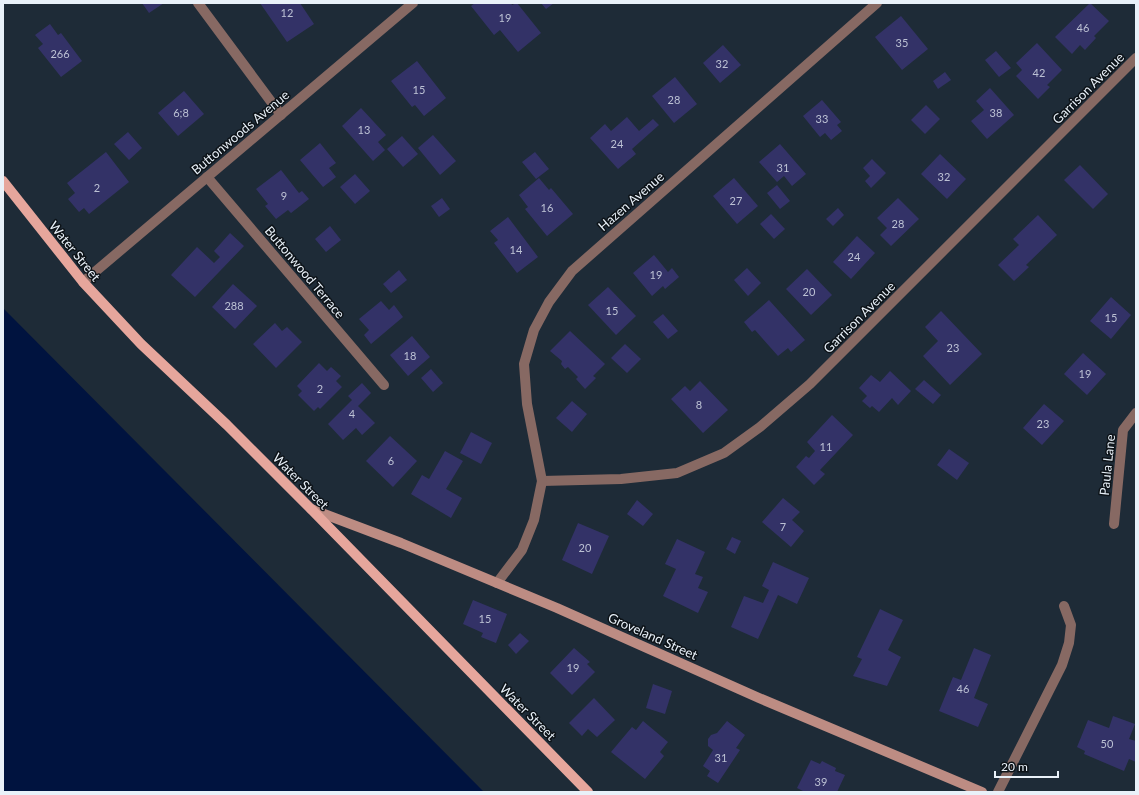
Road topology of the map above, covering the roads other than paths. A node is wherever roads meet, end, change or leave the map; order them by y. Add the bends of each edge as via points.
1 (198, 3) edge
2 (412, 3) edge
3 (877, 3) edge
4 (1136, 58) edge
5 (281, 115) junction
6 (207, 177) junction
7 (3, 181) edge
8 (83, 282) junction
9 (384, 385) dead end
10 (1136, 413) edge
11 (542, 482) junction
12 (311, 509) junction
13 (1114, 524) dead end
14 (497, 583) junction
15 (1064, 606) dead end
16 (588, 792) edge
17 (982, 792) edge
18 (998, 792) edge

1 - 5 street
2 - 5 street, Buttonwoods Avenue
3 - 11 street, Hazen Avenue via 572,271 549,302 534,330 524,364 527,404
4 - 11 street, Garrison Avenue via 810,384 760,427 724,453 677,473 622,479
5 - 6 street, Buttonwoods Avenue
6 - 8 street, Buttonwoods Avenue
6 - 9 street, Buttonwood Terrace
7 - 8 main road, Water Street
8 - 12 main road, Water Street via 141,344
10 - 13 street, Paula Lane via 1124,430
11 - 14 street via 534,520 522,550
12 - 14 main road, Groveland Street
12 - 16 main road, Water Street
14 - 17 main road, Groveland Street
15 - 18 street via 1071,625 1062,665

